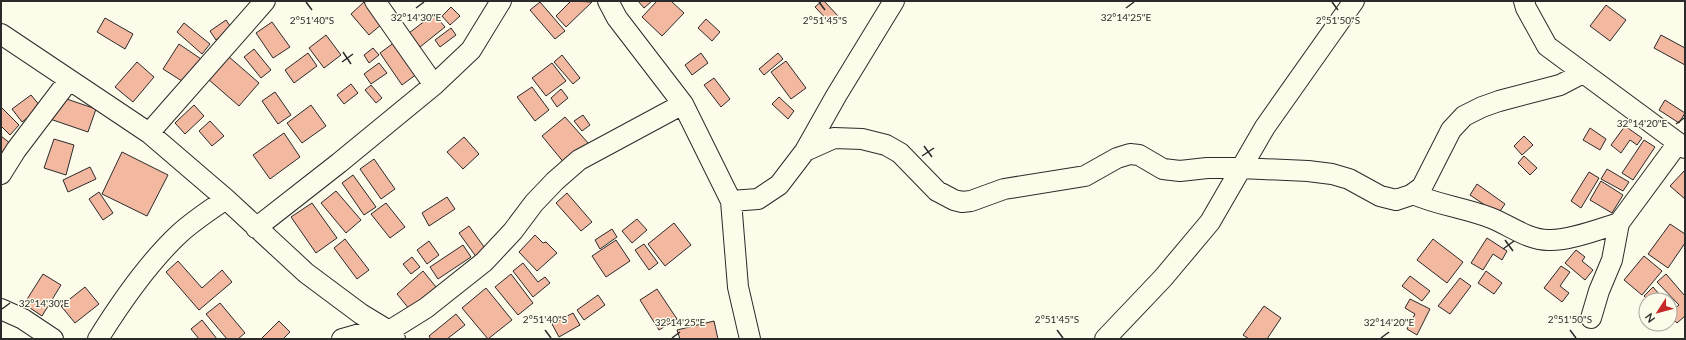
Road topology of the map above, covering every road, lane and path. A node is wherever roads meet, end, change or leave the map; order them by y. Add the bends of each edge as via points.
1 (265, 1) edge
2 (375, 1) edge
3 (501, 1) edge
4 (608, 1) edge
5 (894, 1) edge
6 (1354, 1) edge
7 (1524, 1) edge
8 (1, 34) edge
9 (1583, 73) junction
10 (69, 80) junction
11 (434, 85) junction
12 (683, 104) junction
13 (149, 133) junction
14 (1681, 145) edge
15 (805, 151) junction
16 (1241, 168) junction
17 (1, 174) edge
18 (1412, 194) junction
19 (226, 199) junction
20 (731, 201) junction
21 (1619, 224) junction
22 (256, 228) junction
23 (1, 309) edge
24 (1591, 318) dead end
25 (392, 335) edge
26 (53, 339) edge
27 (98, 339) edge
28 (342, 339) edge
29 (750, 339) edge
30 (1105, 339) edge

1 - 13 street
2 - 11 street
3 - 11 street via 472,50
4 - 12 street via 616,18
5 - 15 street
6 - 16 street via 1266,126
7 - 9 street via 1546,46
8 - 10 street
9 - 14 street
9 - 18 street via 1560,85 1499,101 1464,116 1451,130 1422,187
10 - 13 street
10 - 17 street
11 - 22 street
12 - 20 street
12 - 25 street via 579,160 534,203 513,231 484,262
13 - 19 street
14 - 21 street
15 - 16 street via 834,138 862,138 886,145 900,154 937,190 962,202 1004,189 1085,176 1130,154 1139,155 1163,169 1180,171
15 - 20 street via 779,185 758,199
16 - 18 street via 1332,174 1349,179 1380,196 1396,200
16 - 30 street via 1210,222 1149,294
18 - 21 street via 1490,218 1529,236 1548,240
19 - 22 street
19 - 27 street via 161,252
20 - 29 street via 738,287
21 - 24 street via 1612,260
22 - 25 street via 306,273
23 - 26 street via 23,319
25 - 28 street via 363,334

